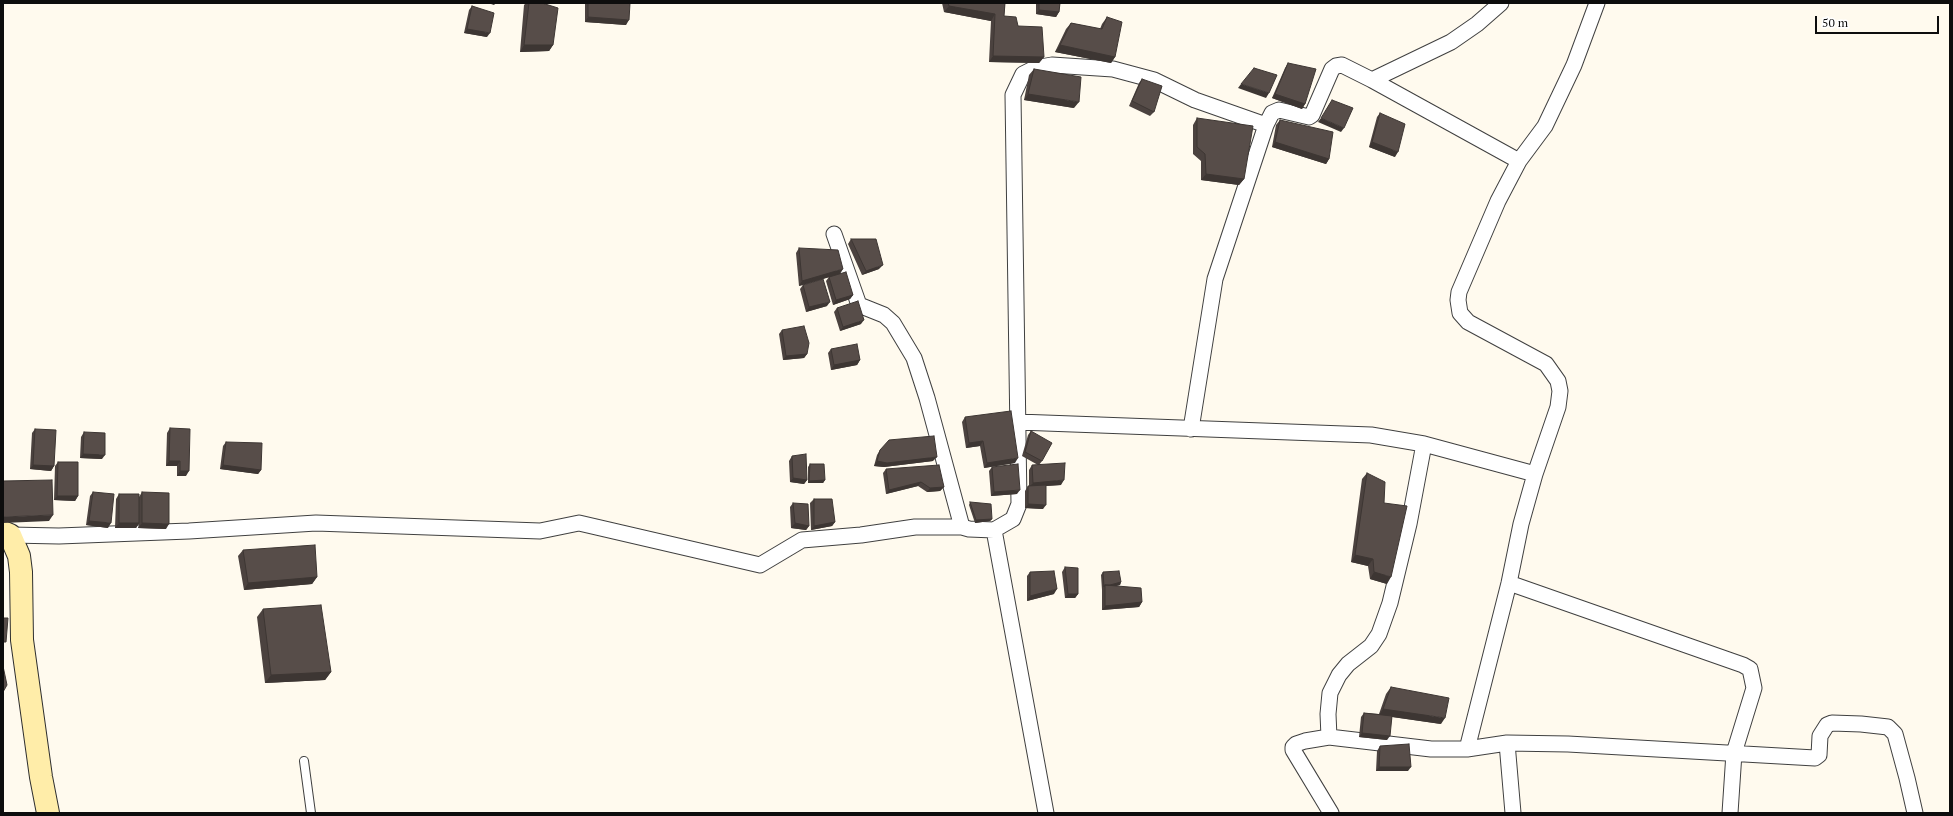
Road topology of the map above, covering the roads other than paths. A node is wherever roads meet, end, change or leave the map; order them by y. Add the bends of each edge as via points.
1 (1501, 3) edge
2 (1597, 3) edge
3 (1372, 80) junction
4 (1266, 125) junction
5 (1519, 161) junction
6 (834, 234) dead end
7 (1018, 422) junction
8 (1191, 429) junction
9 (1424, 444) junction
10 (1535, 474) junction
11 (962, 527) junction
12 (994, 530) junction
13 (6, 533) edge
14 (1510, 583) junction
15 (1329, 737) junction
16 (1507, 743) junction
17 (1467, 749) junction
18 (1734, 753) junction
19 (304, 762) dead end
20 (48, 813) edge
21 (311, 813) edge
22 (1046, 813) edge
23 (1331, 813) edge
24 (1513, 813) edge
25 (1730, 813) edge
26 (1914, 813) edge

1 - 3 street via 1452,42
2 - 5 street via 1574,65 1546,126
3 - 4 street via 1342,64 1336,66 1325,83 1311,116 1306,118 1280,110 1272,112
3 - 5 street
4 - 7 street via 1195,100 1154,80 1113,69 1052,65 1035,68 1023,74 1013,95
4 - 8 street via 1215,279
5 - 10 street via 1498,201 1459,292 1458,305 1460,313 1468,322 1546,364 1558,381 1558,407
6 - 11 street via 859,305 884,315 893,323 914,358
7 - 8 street
7 - 12 street via 1019,504 1013,519
8 - 9 street via 1371,435
9 - 10 street
9 - 15 street via 1390,604 1372,646 1348,664 1330,693
10 - 14 street via 1521,524
11 - 12 street
11 - 13 street via 915,527 802,540 760,565 579,523 540,531 316,523 59,536
12 - 22 street
13 - 20 street via 20,561 22,640
14 - 17 street
14 - 18 street via 1750,669 1754,688
15 - 17 street via 1431,749
15 - 23 street via 1296,744 1293,750
16 - 17 street
16 - 18 street
16 - 24 street
18 - 25 street
18 - 26 street via 1815,758 1819,755 1820,736 1827,725 1832,723 1888,727 1895,734
19 - 21 lane

